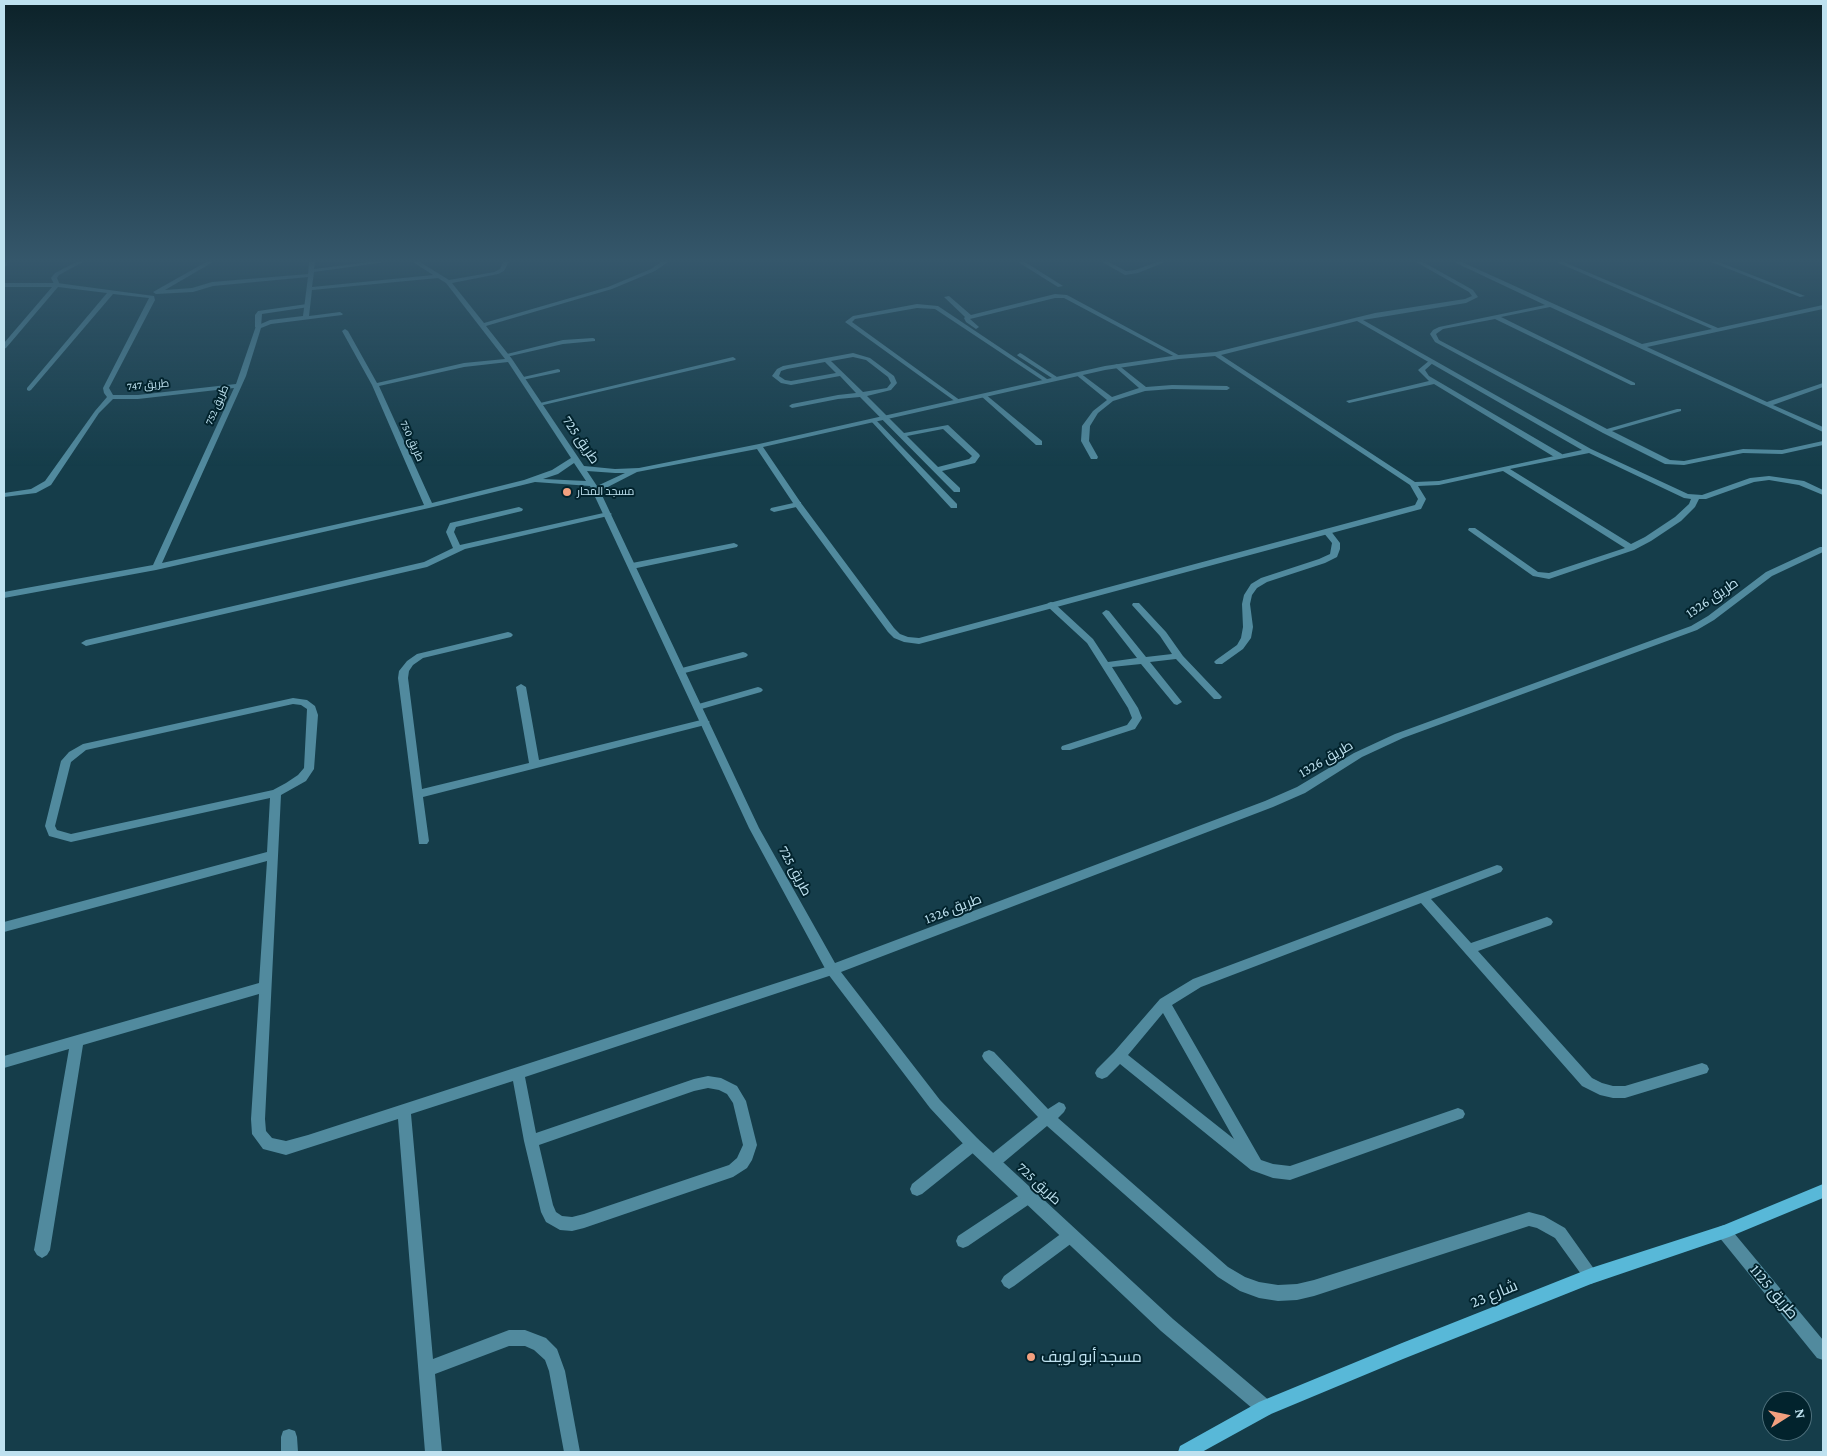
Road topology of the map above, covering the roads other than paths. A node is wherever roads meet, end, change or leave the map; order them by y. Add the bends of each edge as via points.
1 (19, 330) edge
2 (79, 330) edge
3 (136, 330) edge
4 (257, 330) edge
5 (487, 330) edge
6 (859, 330) edge
7 (970, 330) edge
8 (981, 330) edge
9 (1128, 330) edge
10 (1314, 330) edge
11 (1377, 330) edge
12 (1435, 330) edge
13 (1522, 330) edge
14 (1607, 330) edge
15 (1712, 330) edge
16 (344, 331) dead end
17 (593, 340) dead end
18 (1643, 346) junction
19 (4, 347) edge
20 (1216, 354) junction
21 (506, 355) junction
22 (1179, 357) junction
23 (733, 359) dead end
24 (826, 359) junction
25 (1432, 361) junction
26 (464, 365) junction
27 (1117, 366) junction
28 (558, 371) dead end
29 (841, 374) junction
30 (1078, 374) junction
31 (522, 378) junction
32 (1057, 378) junction
33 (1047, 381) junction
34 (1434, 382) junction
35 (1633, 384) dead end
36 (375, 385) junction
37 (1823, 385) edge
38 (238, 386) junction
39 (1227, 388) dead end
40 (29, 389) dead end
41 (1144, 389) junction
42 (862, 395) junction
43 (983, 395) junction
44 (111, 397) junction
45 (1111, 400) junction
46 (958, 401) junction
47 (1349, 401) dead end
48 (539, 404) junction
49 (1768, 404) junction
50 (792, 406) dead end
51 (1679, 410) dead end
52 (885, 417) junction
53 (874, 420) junction
54 (1823, 430) edge
55 (1606, 431) junction
56 (902, 435) junction
57 (1040, 443) dead end
58 (1823, 443) edge
59 (759, 446) junction
60 (1590, 451) junction
61 (1558, 456) junction
62 (1094, 457) dead end
63 (578, 463) junction
64 (1503, 468) junction
65 (639, 470) junction
66 (936, 470) junction
67 (528, 482) junction
68 (1413, 484) junction
69 (594, 487) junction
70 (957, 490) dead end
71 (1823, 493) edge
72 (4, 495) edge
73 (1696, 497) junction
74 (798, 504) junction
75 (429, 506) junction
76 (954, 506) dead end
77 (519, 509) dead end
78 (774, 510) dead end
79 (608, 514) junction
80 (1472, 530) dead end
81 (1326, 532) junction
82 (734, 545) dead end
83 (457, 548) junction
84 (1630, 548) junction
85 (1823, 549) edge
86 (632, 566) junction
87 (156, 567) junction
88 (4, 596) edge
89 (1051, 605) junction
90 (1136, 605) dead end
91 (1106, 613) dead end
92 (508, 635) dead end
93 (86, 643) dead end
94 (743, 656) dead end
95 (1178, 656) junction
96 (1143, 660) junction
97 (1219, 662) dead end
98 (1106, 665) junction
99 (681, 671) junction
100 (521, 687) dead end
101 (758, 690) dead end
102 (1217, 697) dead end
103 (1177, 702) dead end
104 (698, 707) junction
105 (705, 722) junction
106 (1066, 748) dead end
107 (534, 764) junction
108 (276, 792) junction
109 (418, 794) junction
110 (424, 841) dead end
111 (272, 855) junction
112 (1497, 869) dead end
113 (1423, 897) junction
114 (1547, 922) dead end
115 (4, 927) edge
116 (1469, 949) junction
117 (832, 970) junction
118 (265, 987) junction
119 (1164, 1003) junction
120 (77, 1041) junction
121 (989, 1056) dead end
122 (1120, 1056) junction
123 (4, 1062) edge
124 (1702, 1069) dead end
125 (518, 1073) junction
126 (1102, 1073) dead end
127 (404, 1110) junction
128 (1053, 1113) junction
129 (1458, 1114) dead end
130 (531, 1141) junction
131 (973, 1144) junction
132 (993, 1162) junction
133 (1256, 1165) junction
134 (917, 1189) dead end
135 (1823, 1191) edge
136 (1029, 1196) junction
137 (1724, 1232) junction
138 (1071, 1235) junction
139 (963, 1241) dead end
140 (42, 1250) dead end
141 (1591, 1276) junction
142 (1009, 1281) dead end
143 (1823, 1352) edge
144 (427, 1369) junction
145 (1265, 1408) junction
146 (433, 1452) edge
147 (572, 1452) edge
148 (1186, 1452) edge

1 - 19 street
2 - 40 street
3 - 44 street, طريق 747 via 106,388
4 - 38 street, طريق 752
5 - 21 street, طريق 725
6 - 46 street
7 - 33 street
8 - 32 street
9 - 22 street
10 - 20 street
11 - 25 street
12 - 55 street via 1433,334 1437,341
13 - 35 street
14 - 18 street
15 - 18 street
16 - 36 street, طريق 750
17 - 21 street via 553,344
18 - 49 street
20 - 22 street
20 - 68 street
21 - 26 street
21 - 26 street
21 - 31 street, طريق 725
22 - 27 street
23 - 48 street
24 - 29 street
24 - 29 street via 784,367 775,376 791,383
24 - 42 street via 847,355 864,357 894,379 889,389
25 - 34 street via 1421,370
25 - 60 street
26 - 36 street
27 - 30 street
27 - 41 street
28 - 31 street
29 - 42 street
30 - 32 street
30 - 45 street
31 - 48 street, طريق 725
32 - 33 street
33 - 43 street
34 - 47 street
34 - 61 street
36 - 75 street, طريق 750
37 - 49 street
38 - 44 street, طريق 747
38 - 87 street, طريق 752
39 - 41 street
41 - 45 street
42 - 50 street
42 - 52 street
43 - 46 street
43 - 57 street
44 - 72 street via 48,483 33,491
45 - 62 street via 1095,412 1086,426 1086,441
46 - 52 street
48 - 63 street, طريق 725
49 - 54 street
51 - 55 street
52 - 53 street
52 - 56 street
53 - 59 street
53 - 76 street
55 - 58 street via 1660,459 1676,463 1743,451 1782,452
56 - 66 street
56 - 66 street via 945,427 976,456
59 - 65 street
59 - 74 street
60 - 61 street
60 - 73 street via 1678,493
61 - 64 street
63 - 65 street via 615,471
63 - 67 street
63 - 69 street, طريق 725
64 - 68 street via 1439,483
64 - 84 street
65 - 69 street
66 - 70 street
67 - 69 street via 561,481
67 - 75 street
68 - 81 street via 1422,499 1418,507
69 - 79 street, طريق 725
71 - 73 street via 1801,483 1770,478
73 - 84 street via 1678,519
74 - 78 street
74 - 89 street via 897,636 907,640 918,640
75 - 87 street
77 - 83 street via 453,525 450,532
79 - 83 street
79 - 86 street, طريق 725
80 - 84 street via 1542,576 1554,575
81 - 89 street
81 - 97 street via 1336,543 1334,554 1254,586 1246,604 1246,638 1240,647
82 - 86 street
83 - 93 street via 427,564
85 - 117 street, طريق 1326 via 1769,574 1694,628 1399,736 1358,755 1301,790 1268,804
86 - 99 street, طريق 725
87 - 88 street
89 - 98 street via 1090,642
90 - 95 street
91 - 96 street
92 - 109 street via 420,656 404,670
94 - 99 street
95 - 96 street
95 - 102 street
96 - 98 street
96 - 103 street
98 - 106 street via 1133,708 1136,721 1127,728
99 - 104 street, طريق 725
100 - 107 street
101 - 104 street
104 - 105 street, طريق 725
105 - 107 street
105 - 117 street, طريق 725 via 754,828
107 - 109 street
108 - 108 street via 302,778 309,768 313,715 312,708 304,702 279,703 83,747 66,762 50,826 53,833 71,838
108 - 111 street, طريق 1326
109 - 110 street
111 - 115 street
111 - 118 street, طريق 1326
112 - 113 street
113 - 116 street
113 - 119 street via 1197,983
114 - 116 street
116 - 124 street via 1577,1073 1600,1089 1624,1092
117 - 125 street, طريق 1326
117 - 131 street, طريق 725 via 935,1104
118 - 120 street
118 - 127 street, طريق 1326 via 258,1118 259,1134 268,1144 286,1148
119 - 122 street
119 - 133 street
120 - 123 street
120 - 140 street
121 - 128 street
122 - 126 street
122 - 133 street
125 - 127 street, طريق 1326
125 - 130 street
127 - 144 street
128 - 132 street
128 - 141 street via 1223,1272 1259,1290 1278,1293 1314,1288 1529,1219 1539,1221 1560,1234
129 - 133 street via 1290,1172
130 - 130 street via 546,1207 551,1217 560,1223 572,1224 733,1170 742,1163 750,1145 739,1101 732,1090 708,1082
131 - 132 street, طريق 725
131 - 134 street
132 - 136 street, طريق 725
135 - 137 street, شارع 23
136 - 138 street, طريق 725
136 - 139 street
137 - 141 street, شارع 23
137 - 143 street, طريق 1125
138 - 142 street
138 - 145 street, طريق 725 via 1180,1337
141 - 145 street, شارع 23
144 - 146 street
144 - 147 street via 509,1338 525,1338 540,1344 550,1355 557,1371
145 - 148 street, شارع 23

